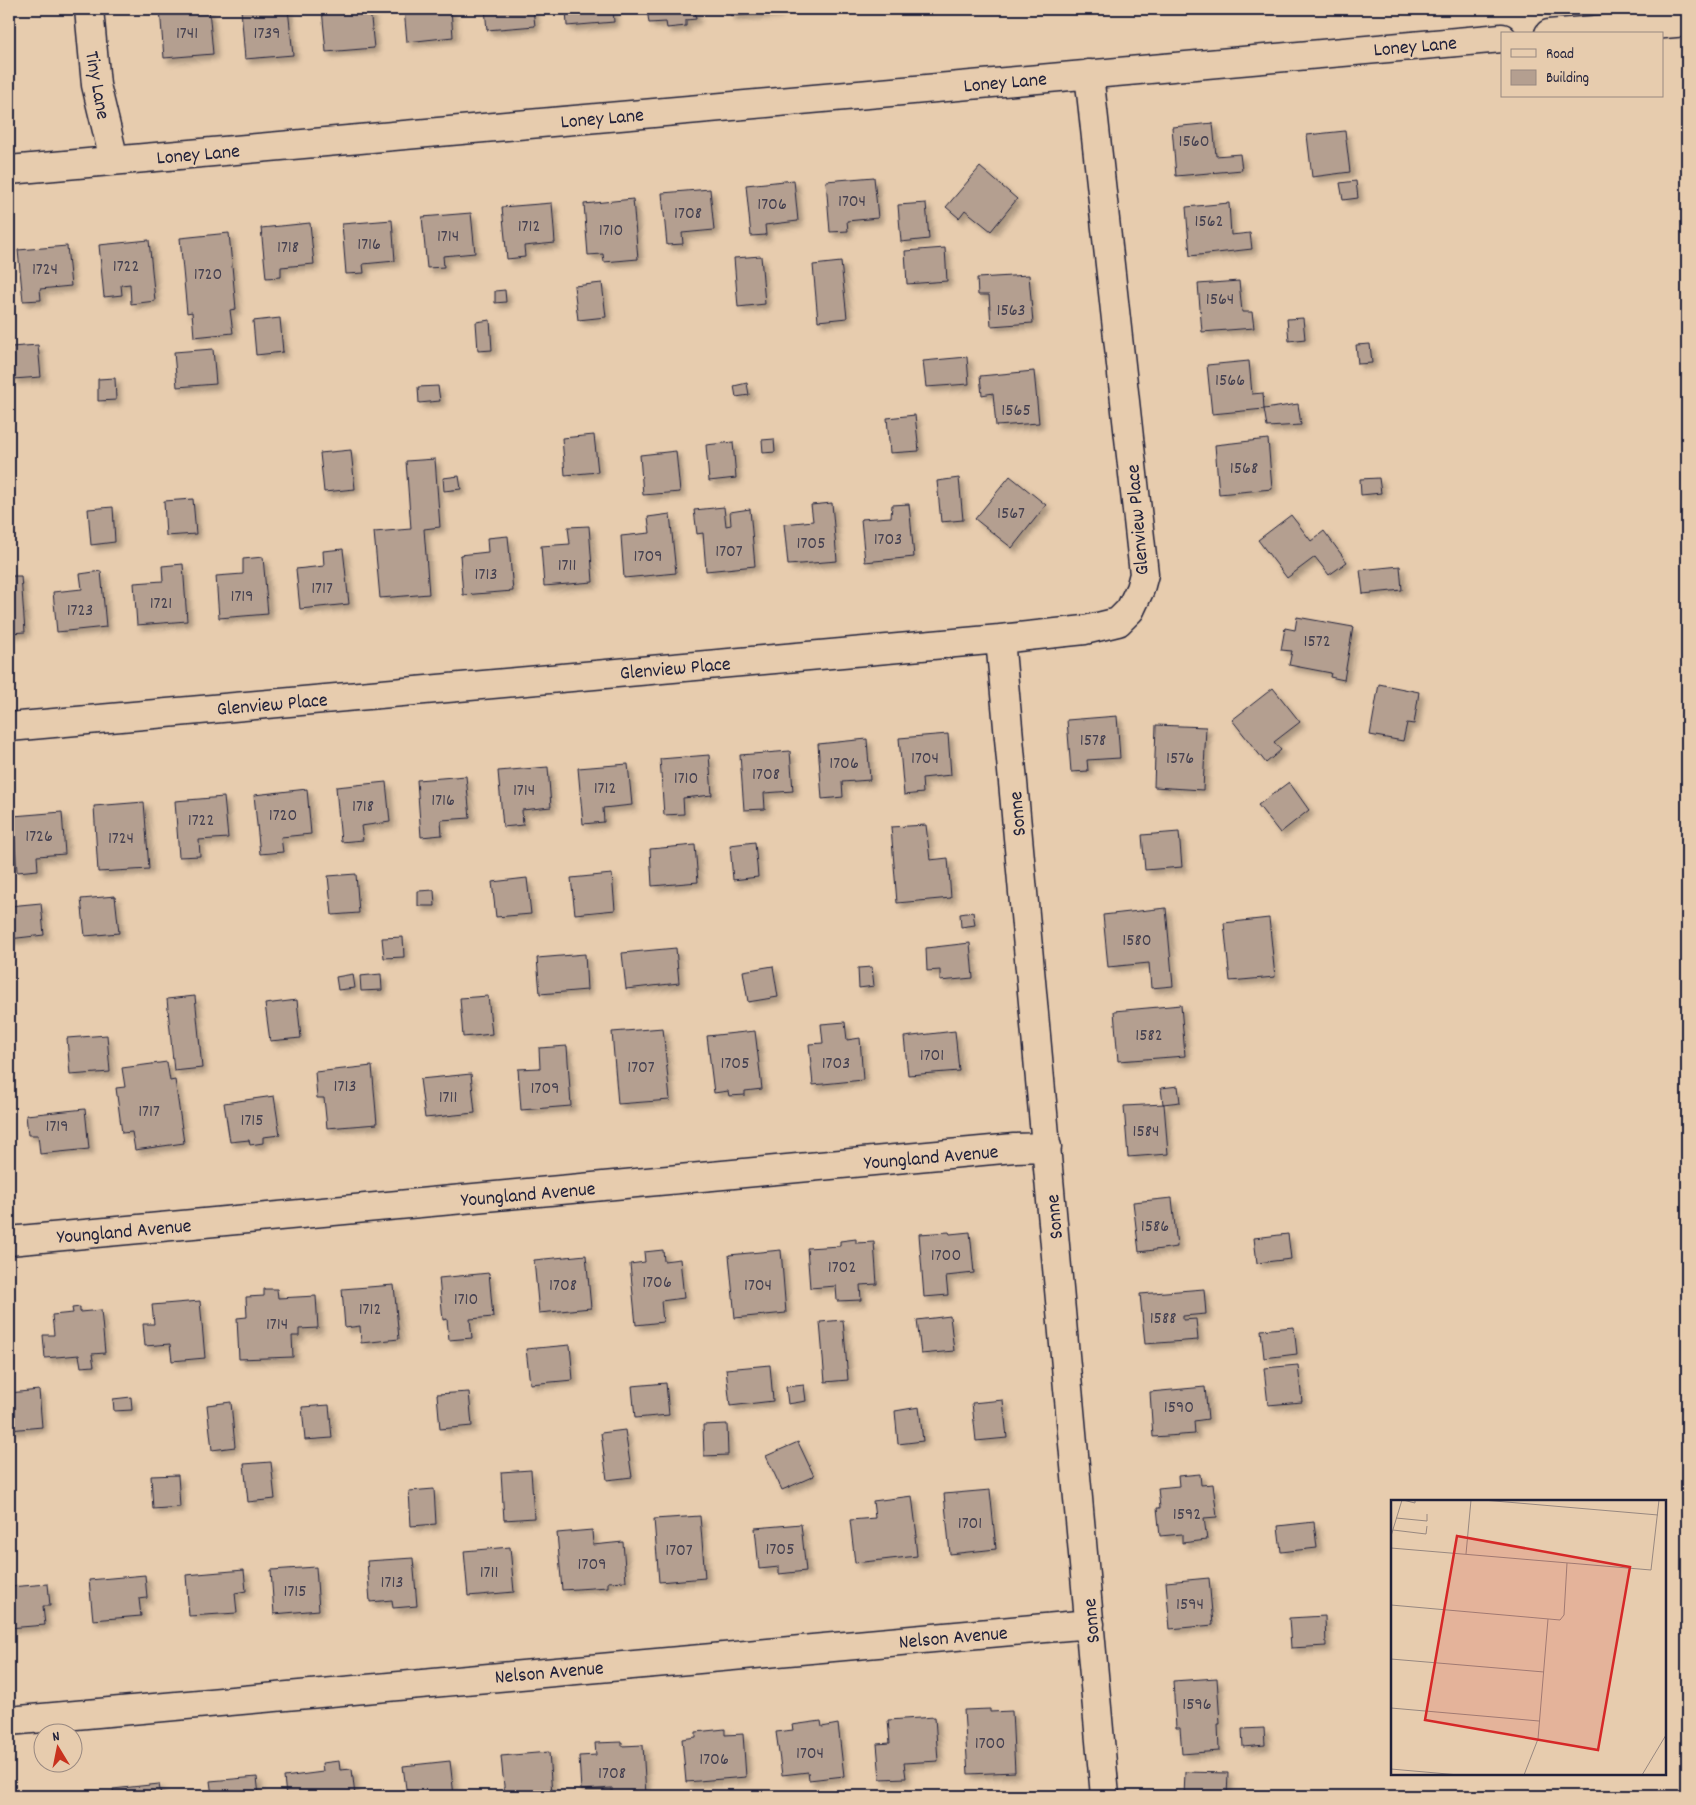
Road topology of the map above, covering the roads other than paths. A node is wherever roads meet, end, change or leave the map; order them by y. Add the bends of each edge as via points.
1 (89, 9) edge
2 (1687, 22) edge
3 (1572, 32) edge
4 (1501, 38) edge
5 (1089, 74) junction
6 (114, 160) junction
7 (9, 170) edge
8 (1000, 638) junction
9 (9, 727) edge
10 (1047, 1147) junction
11 (9, 1241) edge
12 (1090, 1624) junction
13 (9, 1721) edge
14 (1105, 1796) edge

1 - 6 street, Tiny Lane via 96,85
2 - 3 street
4 - 5 street, Loney Lane
5 - 6 street, Loney Lane
5 - 8 street, Glenview Place via 1144,574 1130,610 1118,622 1085,630
6 - 7 street, Loney Lane
8 - 9 street, Glenview Place
8 - 10 street, Sonne
10 - 11 street, Youngland Avenue
10 - 12 street, Sonne
12 - 13 street, Nelson Avenue
12 - 14 street, Sonne

